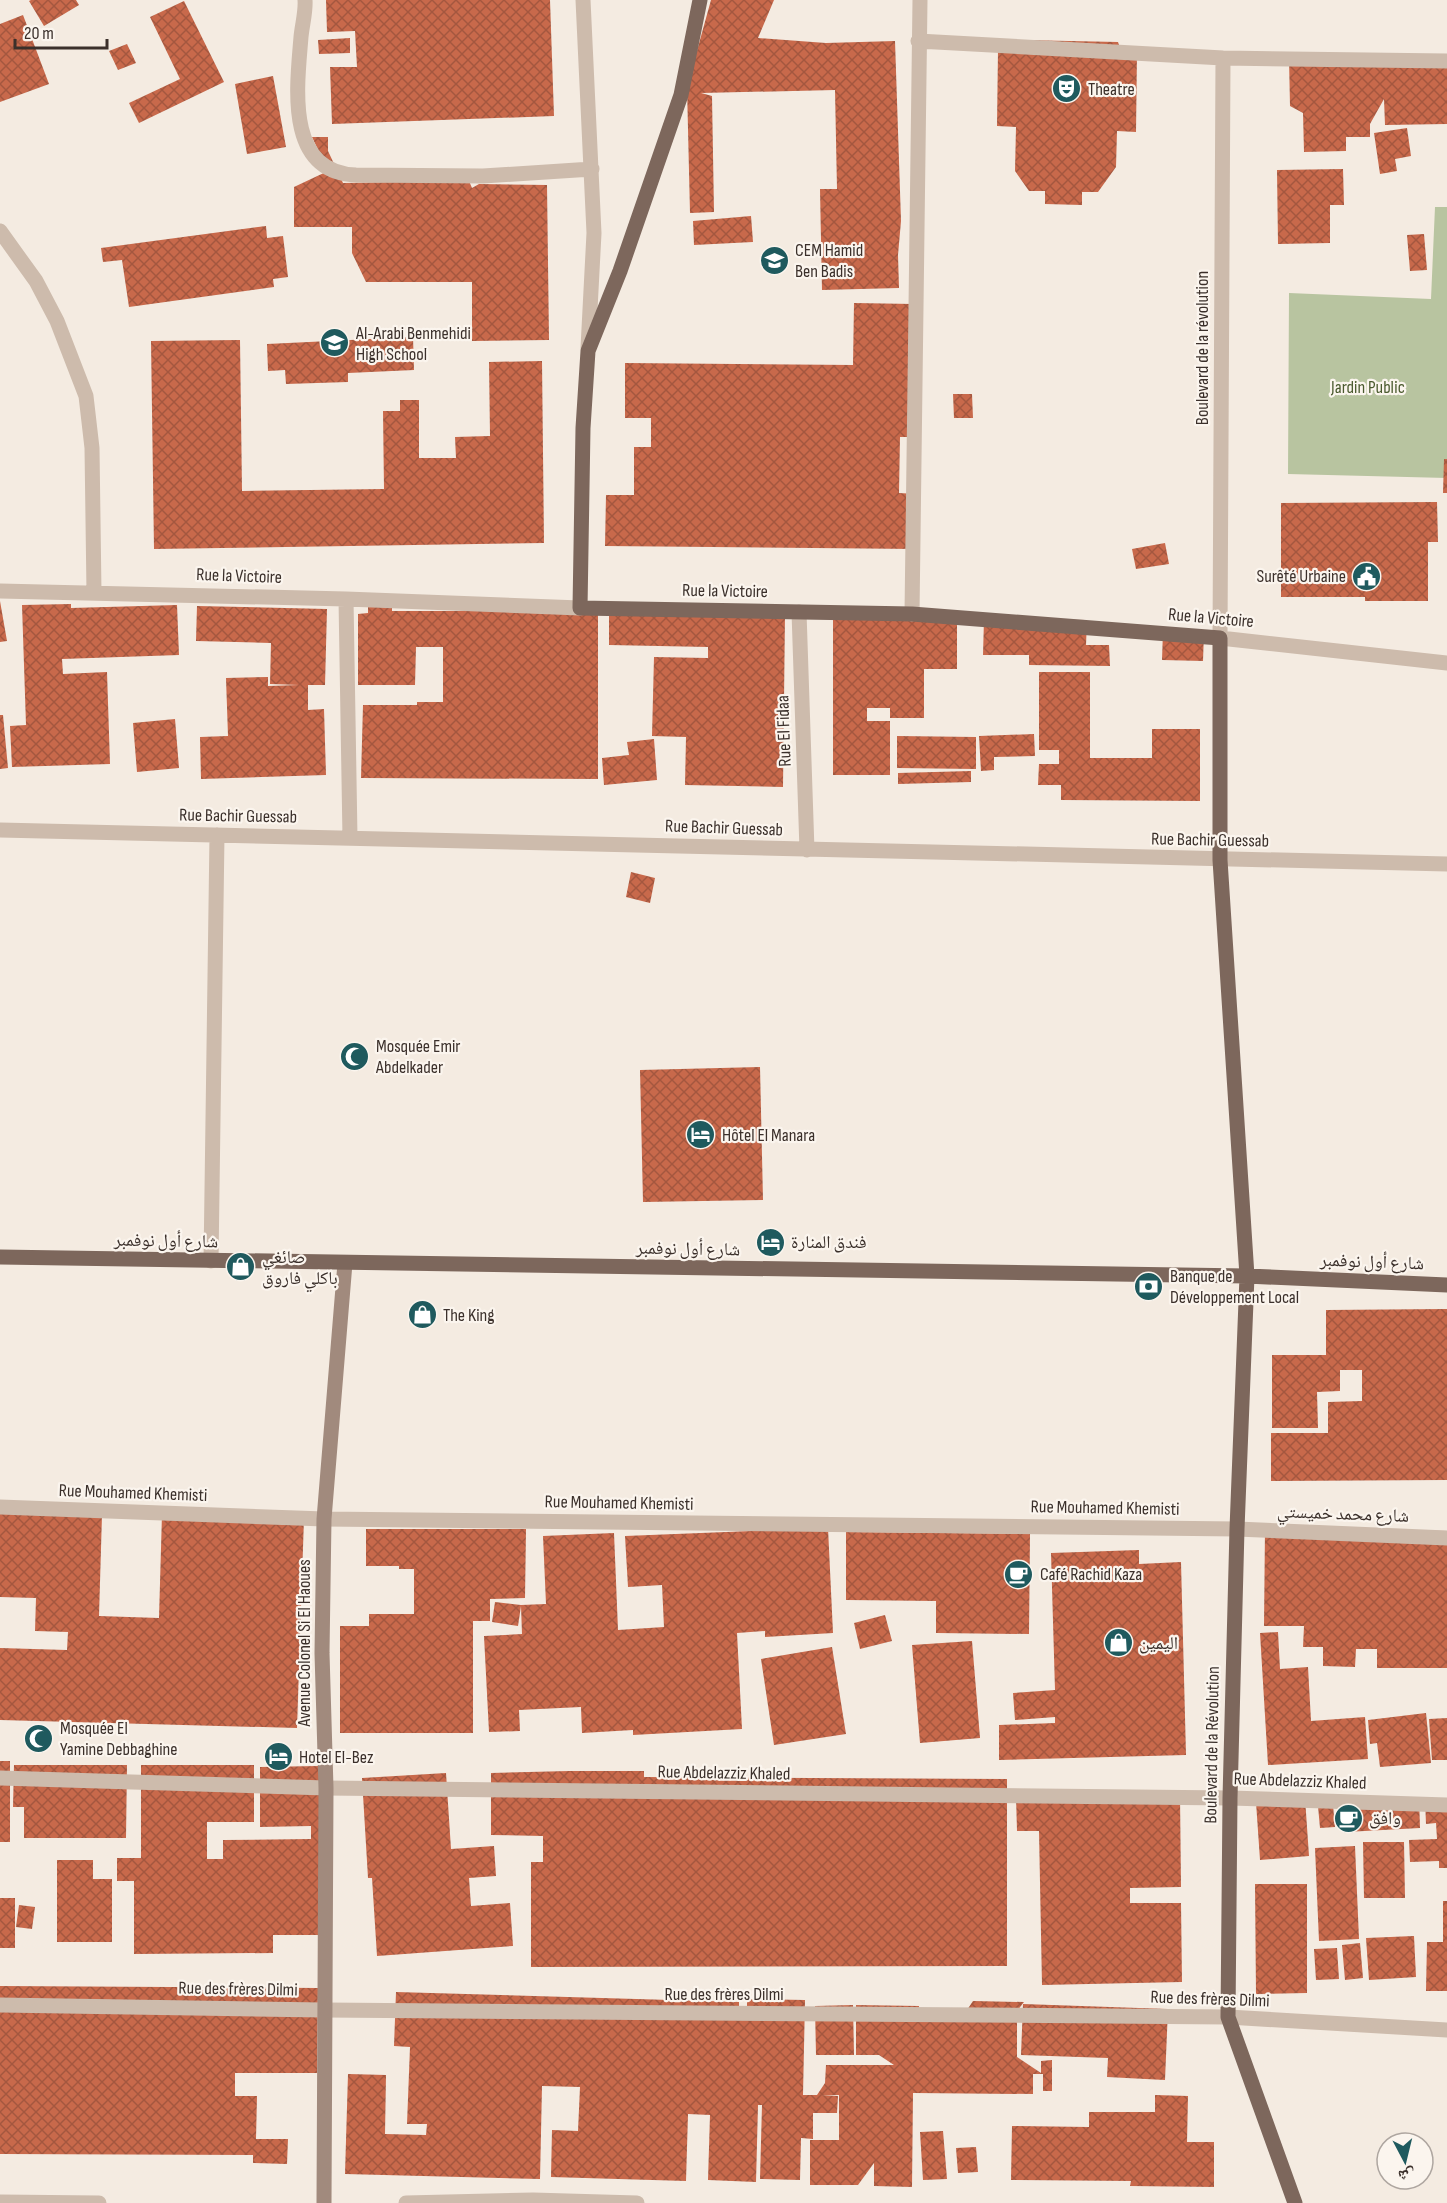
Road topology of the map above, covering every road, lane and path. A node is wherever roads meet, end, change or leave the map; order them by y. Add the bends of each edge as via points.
1 (305, 0) edge
2 (583, 0) edge
3 (700, 0) edge
4 (920, 0) edge
5 (918, 41) junction
6 (1222, 58) junction
7 (1447, 61) edge
8 (592, 169) junction
9 (0, 231) edge
10 (588, 351) junction
11 (0, 591) edge
12 (94, 592) junction
13 (346, 599) junction
14 (580, 608) junction
15 (799, 612) junction
16 (912, 614) junction
17 (1220, 638) junction
18 (1447, 663) edge
19 (0, 830) edge
20 (217, 835) junction
21 (350, 838) junction
22 (807, 850) junction
23 (1220, 860) junction
24 (1447, 864) edge
25 (0, 1257) edge
26 (211, 1261) junction
27 (345, 1263) junction
28 (1247, 1276) junction
29 (1447, 1285) edge
30 (0, 1507) edge
31 (324, 1519) junction
32 (1237, 1529) junction
33 (1447, 1538) edge
34 (0, 1778) edge
35 (326, 1788) junction
36 (1230, 1798) junction
37 (1447, 1805) edge
38 (0, 2004) edge
39 (324, 2010) junction
40 (1228, 2017) junction
41 (1447, 2030) edge
42 (0, 2202) edge
43 (99, 2203) edge
44 (324, 2203) edge
45 (406, 2203) edge
46 (637, 2203) edge
47 (1295, 2203) edge

1 - 8 street via 298,104 303,136 318,161 327,167 342,175 357,176 483,176
2 - 8 street
3 - 10 main road via 681,96
4 - 5 street
5 - 6 street
5 - 16 street
6 - 7 street
6 - 17 street, Boulevard de la révolution
8 - 10 street via 594,233
9 - 12 street via 36,281 57,321 86,396 92,448
10 - 14 main road
11 - 12 street, Rue la Victoire
12 - 13 street, Rue la Victoire
13 - 14 street, Rue la Victoire
13 - 21 street
14 - 15 main road, Rue la Victoire
15 - 16 main road, Rue la Victoire
15 - 22 street, Rue El Fidaa
16 - 17 main road, Rue la Victoire
17 - 18 street, Rue la Victoire
17 - 23 main road, Boulevard de la Révolution
19 - 20 street, Rue Bachir Guessab
20 - 21 street, Rue Bachir Guessab
20 - 26 street
21 - 22 street, Rue Bachir Guessab
22 - 23 street, Rue Bachir Guessab
23 - 24 street, Rue Bachir Guessab
23 - 28 main road, Boulevard de la Révolution
25 - 26 main road, شارع أول نوفمبر
26 - 27 main road, شارع أول نوفمبر
27 - 28 main road, شارع أول نوفمبر
27 - 31 main road, Avenue Colonel Si El Haoues
28 - 29 main road, شارع أول نوفمبر
28 - 32 main road, Boulevard de la Révolution
30 - 31 street, Rue Mouhamed Khemisti
31 - 32 street, Rue Mouhamed Khemisti
31 - 35 main road, Avenue Colonel Si El Haoues
32 - 33 street, شارع محمد خميستي
32 - 36 main road, Boulevard de la Révolution
34 - 35 street, Rue Abdelazziz Khaled
35 - 36 street, Rue Abdelazziz Khaled
35 - 39 main road, Avenue Colonel Si El Haoues
36 - 37 street, Rue Abdelazziz Khaled
36 - 40 main road, Boulevard de la Révolution
38 - 39 street, Rue des frères Dilmi
39 - 40 street, Rue des frères Dilmi
39 - 44 main road, Avenue Colonel Si El Haoues
40 - 41 street, Rue des frères Dilmi
40 - 47 main road, Boulevard de la Révolution
42 - 43 street
45 - 46 street

